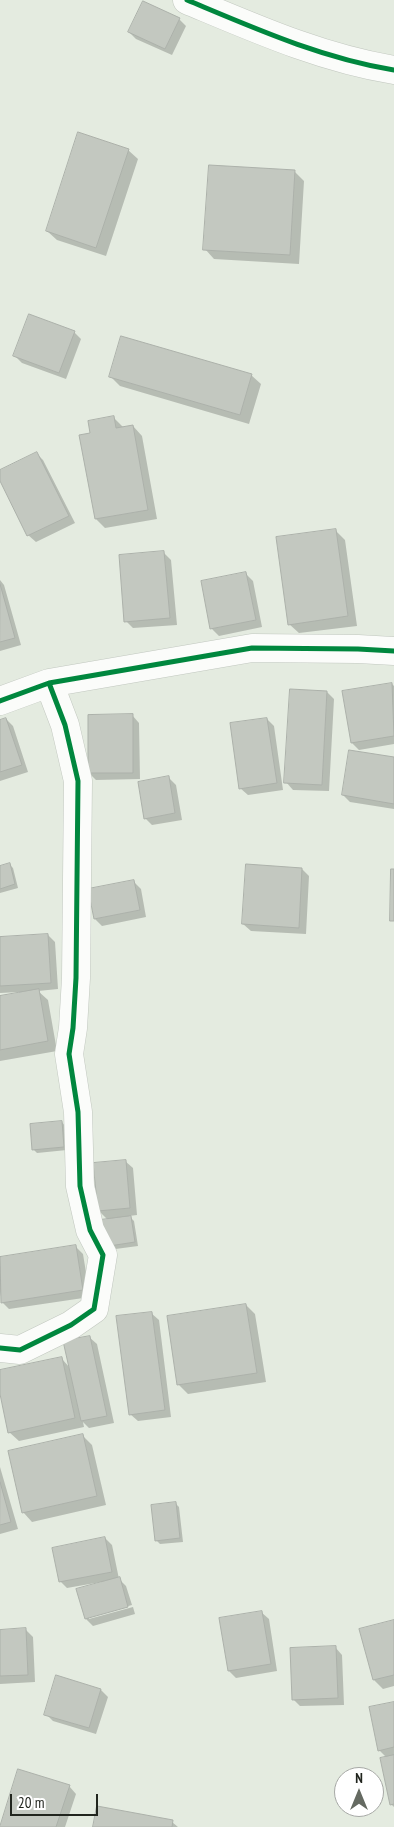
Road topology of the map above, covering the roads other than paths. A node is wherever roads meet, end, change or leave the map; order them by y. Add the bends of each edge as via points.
1 (186, 0) edge
2 (394, 70) edge
3 (394, 652) edge
4 (49, 683) junction
5 (0, 701) edge
6 (0, 1348) edge

1 - 2 street via 277,38 364,65
3 - 4 street via 252,648
4 - 5 street
4 - 6 street via 65,725 78,781 76,978 69,1054 78,1112 80,1186 90,1230 103,1254 94,1309 71,1325 20,1350

